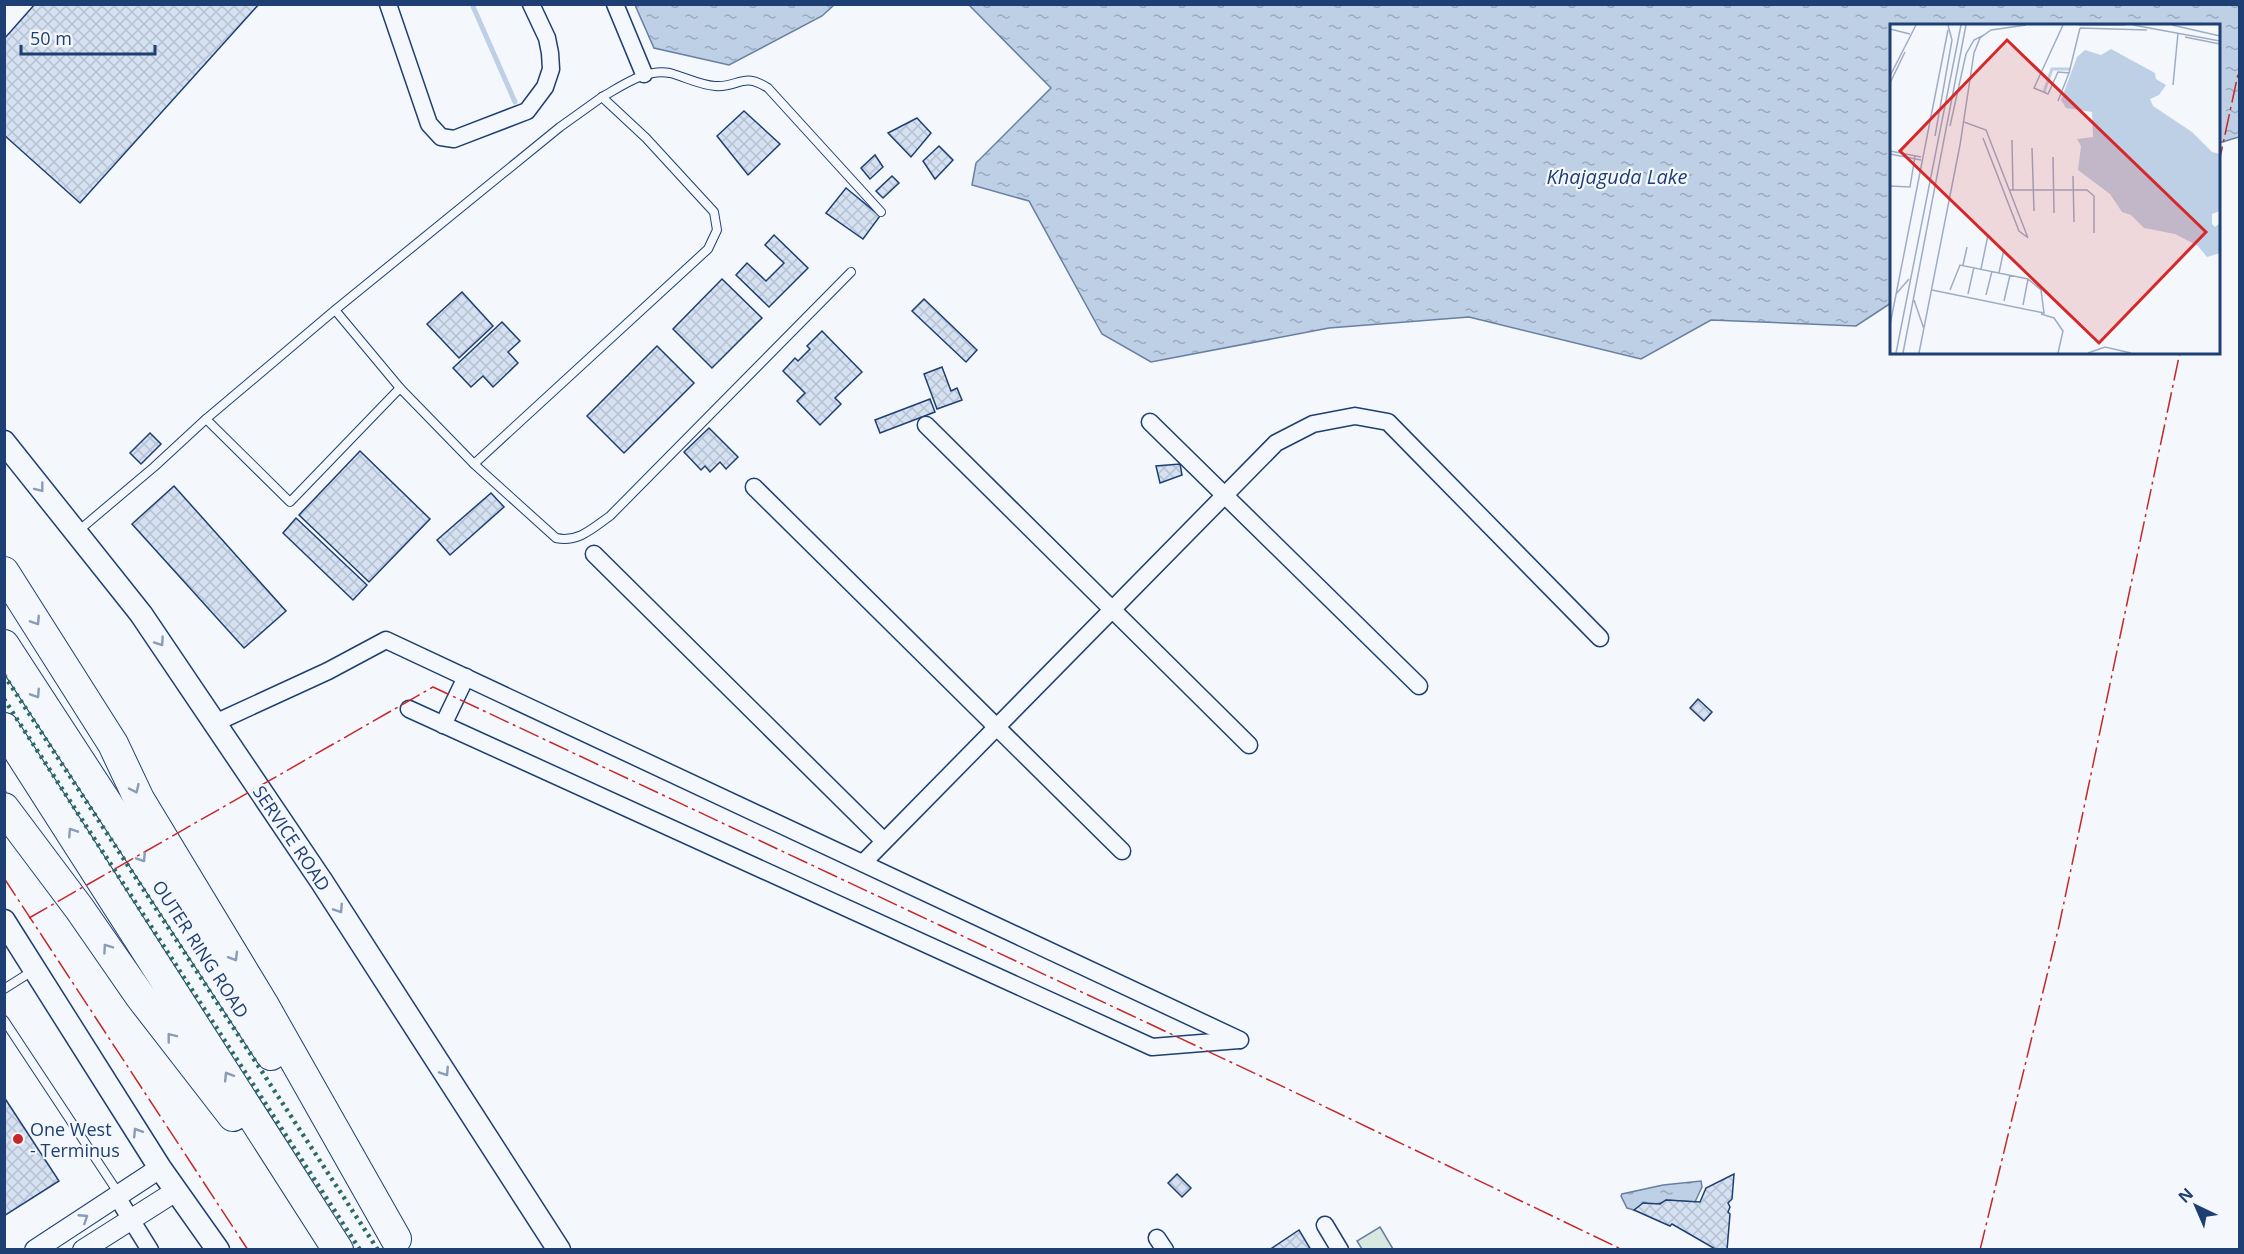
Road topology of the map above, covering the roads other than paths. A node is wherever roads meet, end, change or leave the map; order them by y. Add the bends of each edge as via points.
1 (388, 4) edge
2 (531, 4) edge
3 (615, 4) edge
4 (645, 74) junction
5 (602, 97) junction
6 (881, 212) dead end
7 (851, 272) dead end
8 (335, 309) junction
9 (400, 387) junction
10 (206, 418) junction
11 (1150, 422) dead end
12 (926, 425) dead end
13 (4, 442) edge
14 (474, 464) junction
15 (754, 487) dead end
16 (1225, 495) junction
17 (75, 534) junction
18 (594, 554) dead end
19 (4, 572) edge
20 (1112, 610) junction
21 (1600, 638) dead end
22 (4, 645) edge
23 (466, 677) junction
24 (1419, 686) dead end
25 (409, 709) dead end
26 (214, 723) junction
27 (443, 725) junction
28 (996, 727) junction
29 (4, 729) edge
30 (1249, 746) dead end
31 (4, 808) edge
32 (884, 842) junction
33 (1122, 851) dead end
34 (863, 863) junction
35 (4, 921) edge
36 (35, 970) junction
37 (4, 989) edge
38 (4, 1020) edge
39 (160, 1168) junction
40 (176, 1191) junction
41 (118, 1196) junction
42 (131, 1220) junction
43 (1325, 1225) dead end
44 (399, 1244) edge
45 (35, 1250) edge
46 (83, 1250) edge
47 (150, 1250) edge
48 (218, 1250) edge
49 (336, 1250) edge
50 (559, 1250) edge
51 (1340, 1250) edge

1 - 2 street via 429,124 441,137 454,140 527,111 545,87 551,69 550,53
3 - 4 street
4 - 5 lane
4 - 6 lane via 669,73 713,87 750,79 759,82
5 - 8 lane
5 - 14 lane via 701,196 714,212 717,230 708,249
7 - 14 lane via 610,516 578,538 556,538
8 - 9 lane
8 - 10 lane
9 - 10 lane via 290,502
9 - 14 lane
10 - 17 lane
11 - 16 street
12 - 20 street
13 -> 17 main road, SERVICE ROAD
15 - 28 street
16 - 20 street
16 - 21 street via 1276,443 1313,423 1355,416 1388,422
16 - 24 street
17 -> 26 main road, SERVICE ROAD via 141,614
18 - 32 street
19 -> 44 highway via 113,744 139,799 263,1004
20 - 28 street
20 - 30 street
22 -> 44 highway, OUTER RING ROAD via 244,1016
23 - 26 street via 386,640
23 - 27 street
23 - 34 street
25 - 27 street
26 -> 50 main road, SERVICE ROAD via 322,882
27 - 34 street via 1152,1047 1240,1040
28 - 32 street
28 - 33 street
49 -> 29 highway
49 -> 31 highway via 140,996
32 - 34 street
35 - 36 main road
36 - 37 lane
39 -> 36 main road
38 - 41 lane
39 - 40 main road
39 - 41 street
40 - 42 street
40 - 48 main road
41 - 42 street
45 -> 41 street
42 - 46 street
42 - 47 street
43 - 51 street

